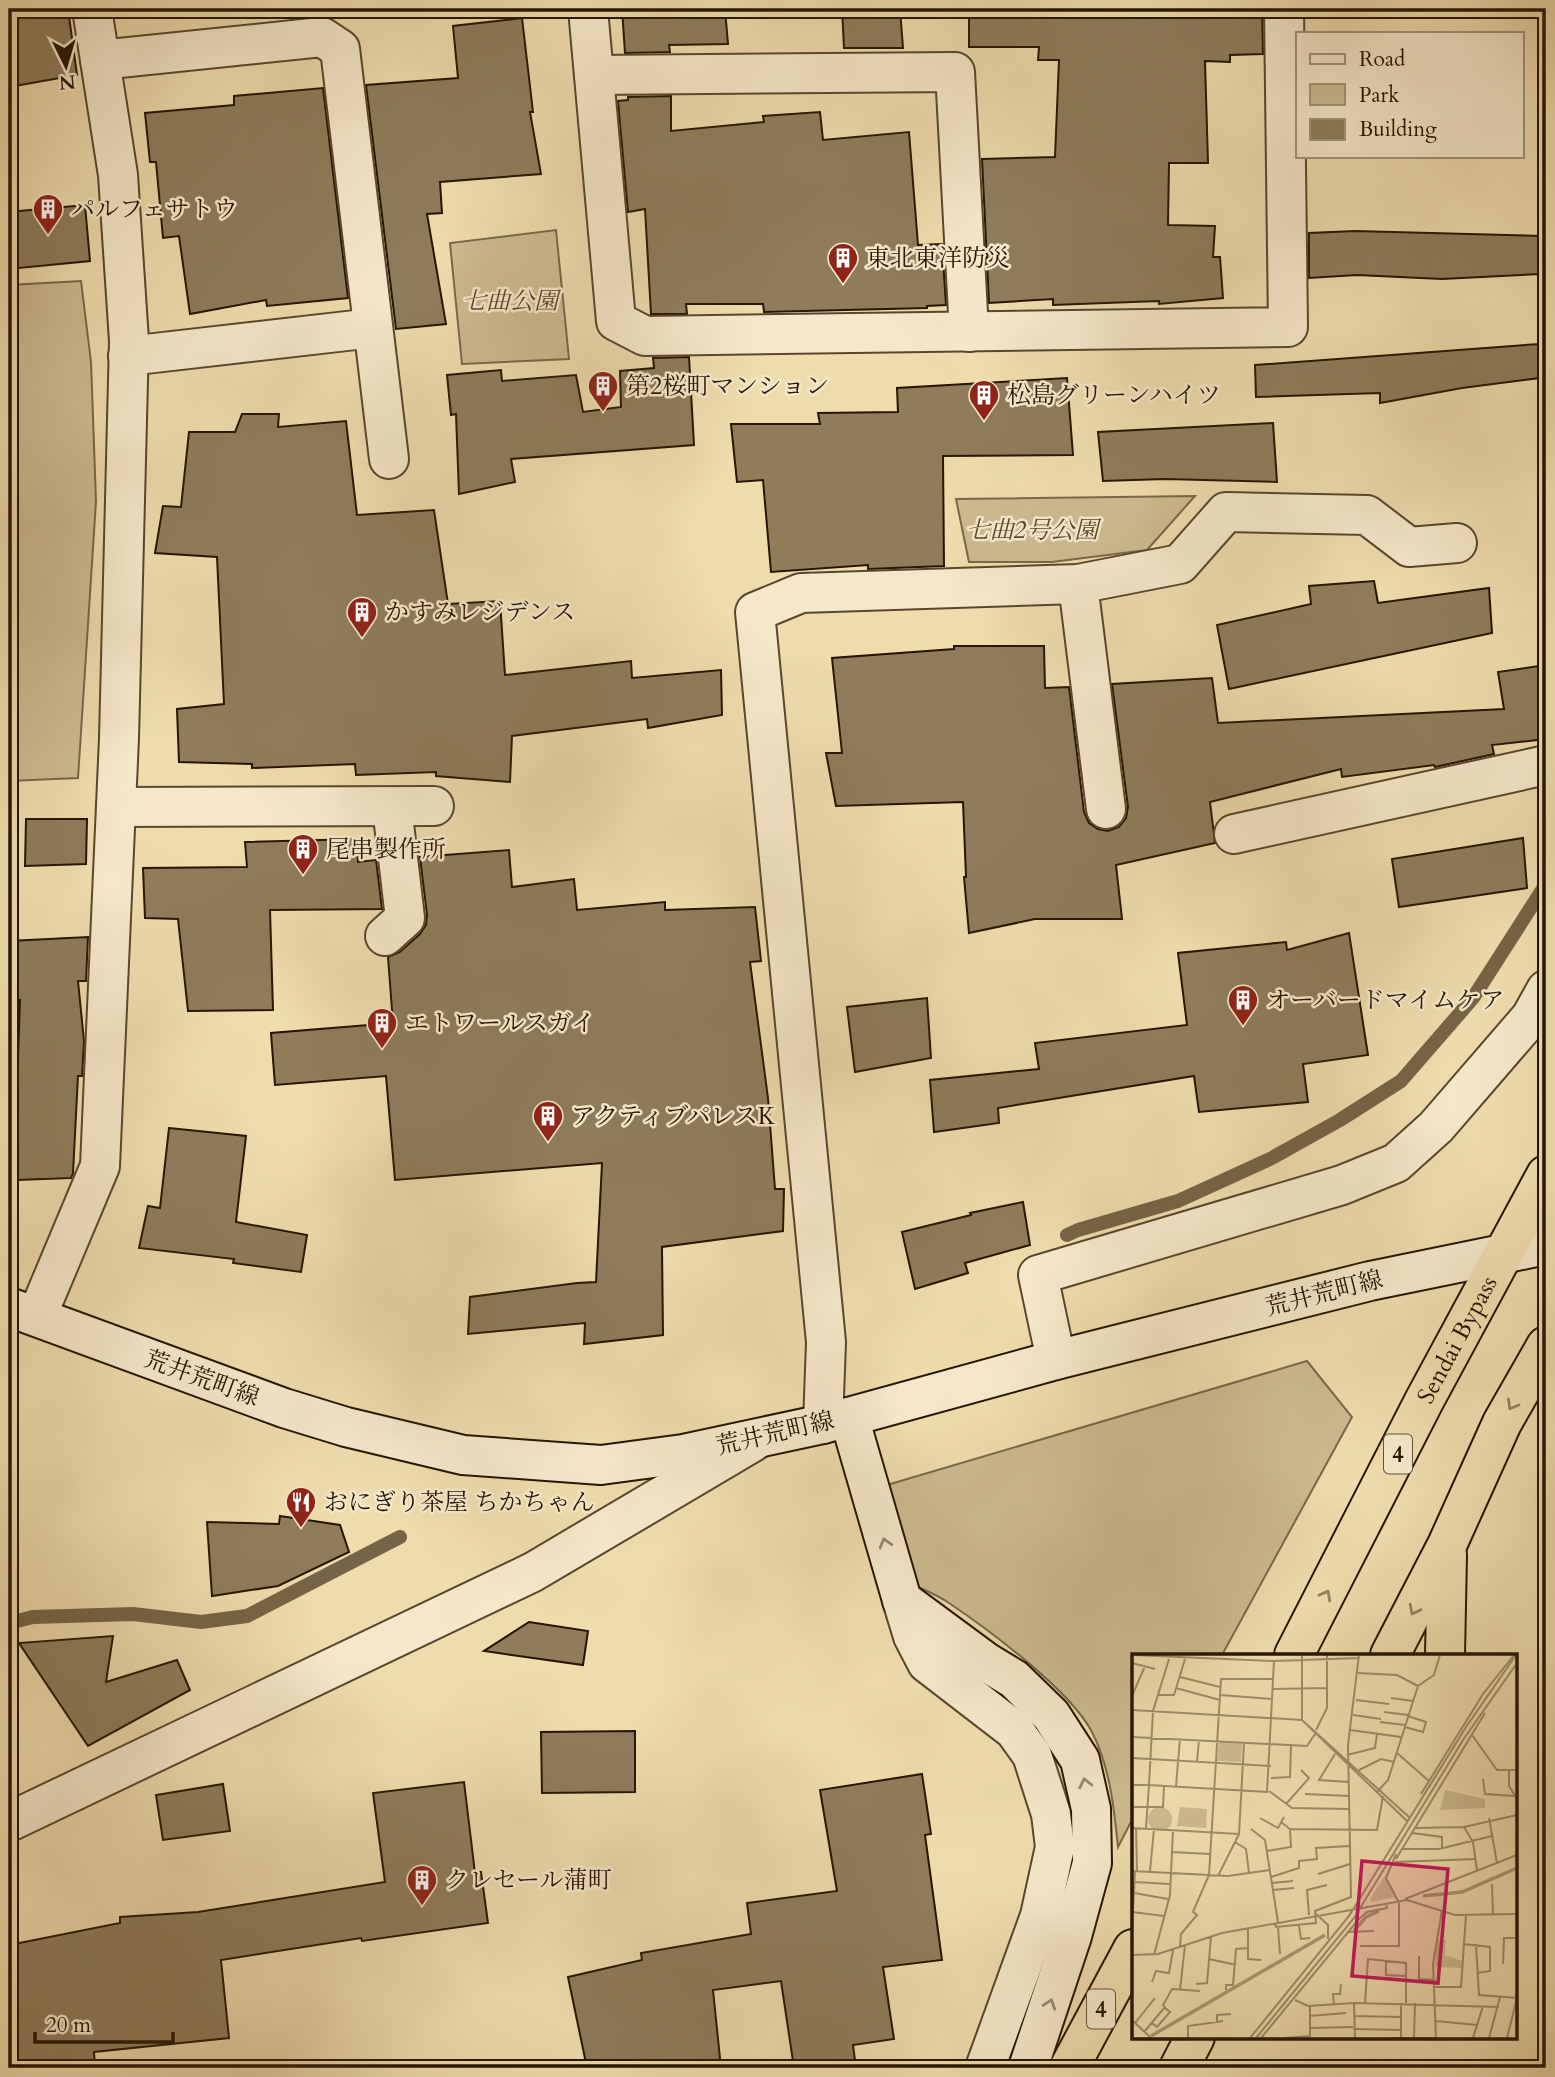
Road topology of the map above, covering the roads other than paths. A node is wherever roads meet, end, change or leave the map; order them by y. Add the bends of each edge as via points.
1 (92, 9) edge
2 (588, 9) edge
3 (1284, 9) edge
4 (100, 60) junction
5 (594, 75) junction
6 (373, 328) junction
7 (969, 332) junction
8 (128, 356) junction
9 (389, 459) dead end
10 (1457, 543) dead end
11 (1077, 584) junction
12 (1546, 765) edge
13 (434, 806) dead end
14 (116, 807) junction
15 (392, 807) junction
16 (1106, 809) dead end
17 (1234, 834) dead end
18 (385, 936) dead end
19 (1546, 989) edge
20 (1546, 1175) edge
21 (1546, 1245) edge
22 (1505, 1254) junction
23 (23, 1311) edge
24 (1546, 1346) edge
25 (1056, 1360) junction
26 (836, 1420) junction
27 (764, 1436) junction
28 (1447, 1545) junction
29 (902, 1600) junction
30 (1295, 1654) edge
31 (1391, 1654) edge
32 (1445, 1654) edge
33 (9, 1822) edge
34 (1132, 1952) edge
35 (1194, 2038) edge
36 (985, 2068) edge
37 (1028, 2068) edge
38 (1069, 2068) edge
39 (1179, 2068) edge

1 - 4 street
2 - 5 street
3 - 7 street via 1288,327
4 - 6 street via 322,37 340,49
4 - 8 street via 118,175
5 - 7 street via 616,321 645,337
5 - 7 street via 955,72
6 - 8 street
6 - 9 street
8 - 14 street
10 - 11 street via 1409,547 1367,515 1226,512 1180,564
11 - 16 street
11 - 26 street via 801,593 755,612
12 - 17 street
13 - 15 street
14 - 15 street
14 - 23 street via 100,1167
15 - 18 street via 405,918
19 - 25 street via 1531,1017 1463,1096 1396,1163 1342,1185 1038,1275
20 - 22 highway, Sendai Bypass / 4
21 - 22 street, 荒井荒町線
22 - 25 street, 荒井荒町線 via 1370,1281
30 -> 22 highway, Sendai Bypass / 4
23 - 27 street, 荒井荒町線 via 284,1408 463,1455 601,1465 683,1454
24 -> 28 highway via 1502,1423
25 - 26 street, 荒井荒町線
26 - 27 street, 荒井荒町線
29 -> 26 street
27 - 33 street via 533,1572
28 -> 31 highway
28 - 32 highway
29 - 36 street via 927,1663 1014,1730 1032,1755 1051,1814 1055,1847 1040,1916
37 -> 29 street via 1092,1863 1091,1810 1080,1760 1051,1715 1014,1679
34 - 38 highway, 4
35 - 39 highway

